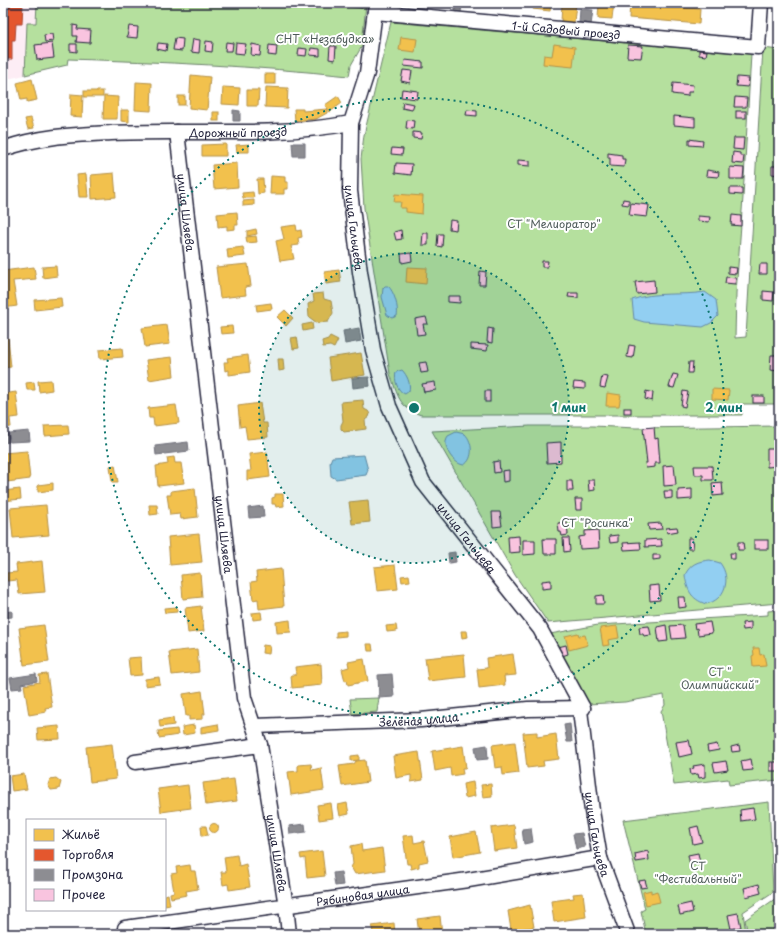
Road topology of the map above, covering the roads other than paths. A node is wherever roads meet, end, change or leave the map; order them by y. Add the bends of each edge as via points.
1 (761, 3) edge
2 (376, 7) edge
3 (351, 123) junction
4 (177, 132) junction
5 (3, 149) edge
6 (583, 708) junction
7 (255, 726) junction
8 (260, 745) junction
9 (135, 762) dead end
10 (600, 858) junction
11 (286, 906) junction
12 (125, 928) dead end
13 (289, 934) edge
14 (628, 934) edge

1 - 2 street, 1-й Садовый проезд via 758,47
2 - 3 street via 367,73
3 - 4 street, Дорожный проезд via 282,132
3 - 6 street, улица Гальцева via 350,191 359,265 373,350 388,406 423,482 540,629
4 - 5 street, Дорожный проезд via 55,135
4 - 7 street, улица Шляева via 244,698
6 - 7 street, Зелёная улица via 528,709 421,720
6 - 10 street, улица Гальцева via 580,710
7 - 8 street, улица Шляева
8 - 9 street
8 - 11 street, улица Шляева
10 - 11 street, Рябиновая улица
10 - 14 street, улица Гальцева
11 - 12 street, Рябиновая улица
11 - 13 street, улица Шляева

